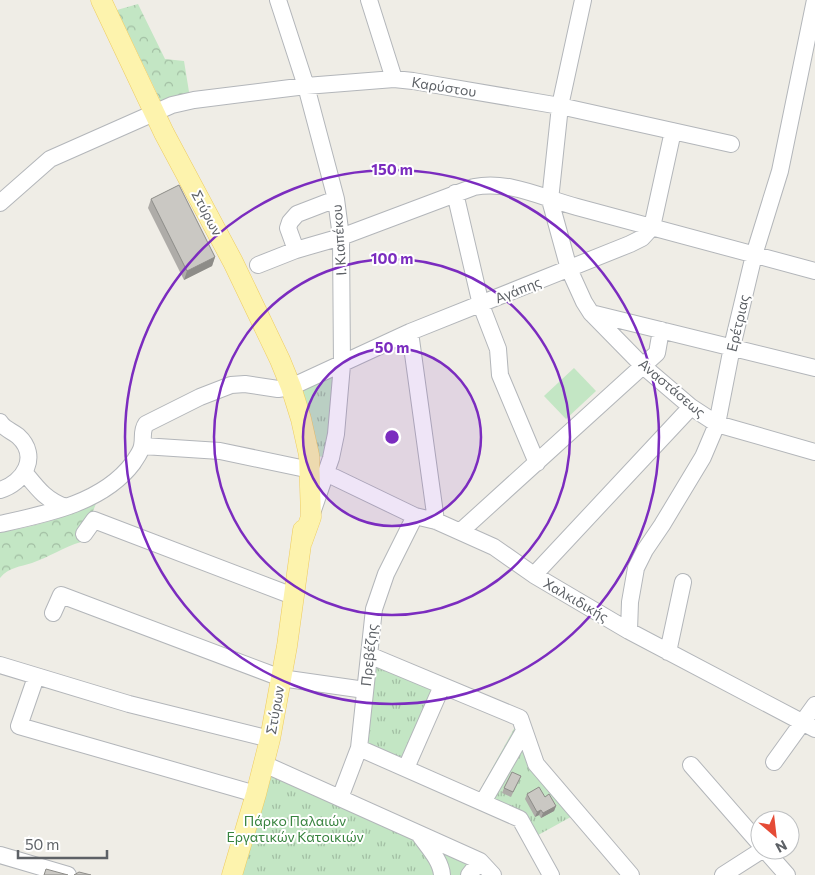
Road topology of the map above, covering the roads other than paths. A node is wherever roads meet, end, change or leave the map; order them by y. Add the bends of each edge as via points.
1 (278, 0) edge
2 (369, 0) edge
3 (583, 0) edge
4 (815, 0) edge
5 (107, 1) edge
6 (394, 79) junction
7 (306, 86) junction
8 (560, 106) junction
9 (154, 113) junction
10 (673, 131) junction
11 (731, 144) dead end
12 (454, 193) junction
13 (336, 199) junction
14 (550, 200) junction
15 (0, 202) edge
16 (652, 226) junction
17 (341, 237) junction
18 (296, 250) junction
19 (754, 255) junction
20 (258, 265) dead end
21 (569, 269) junction
22 (815, 271) edge
23 (481, 305) junction
24 (590, 313) junction
25 (661, 330) junction
26 (410, 332) junction
27 (732, 347) junction
28 (342, 365) junction
29 (643, 366) junction
30 (815, 368) edge
31 (291, 387) junction
32 (691, 407) junction
33 (0, 422) edge
34 (717, 424) junction
35 (304, 430) junction
36 (142, 446) junction
37 (815, 452) edge
38 (331, 458) junction
39 (538, 463) junction
40 (301, 468) junction
41 (25, 473) junction
42 (334, 477) junction
43 (0, 490) edge
44 (65, 507) junction
45 (314, 509) junction
46 (415, 516) junction
47 (436, 520) junction
48 (0, 524) edge
49 (462, 531) junction
50 (84, 534) dead end
51 (302, 542) junction
52 (534, 575) junction
53 (683, 582) dead end
54 (293, 596) junction
55 (53, 613) dead end
56 (629, 631) junction
57 (668, 652) junction
58 (369, 655) junction
59 (0, 665) edge
60 (36, 677) junction
61 (281, 678) junction
62 (442, 686) junction
63 (365, 690) junction
64 (815, 705) edge
65 (522, 725) junction
66 (809, 726) edge
67 (270, 739) junction
68 (359, 748) junction
69 (774, 762) dead end
70 (264, 764) junction
71 (692, 765) dead end
72 (406, 768) junction
73 (256, 794) junction
74 (340, 798) junction
75 (483, 802) junction
76 (750, 832) edge
77 (419, 834) junction
78 (0, 855) edge
79 (750, 858) edge
80 (773, 860) edge
81 (480, 861) junction
82 (68, 875) edge
83 (232, 875) edge
84 (442, 875) edge
85 (469, 875) edge
86 (493, 875) edge
87 (551, 875) edge
88 (630, 875) edge
89 (723, 875) edge
90 (787, 875) edge

1 - 7 street, Ι. Κιαπέκου
2 - 6 street
3 - 8 street
4 - 19 street, Ερέτριας via 780,171
5 - 9 main road, Στύρων
6 - 7 street, Καρύστου
6 - 8 street, Καρύστου
7 - 9 street, Καρύστου via 194,100
7 - 13 street, Ι. Κιαπέκου
8 - 10 street, Καρύστου
8 - 14 street
9 - 15 street, Καρύστου via 46,162
9 - 31 main road, Στύρων via 233,262
10 - 11 street, Καρύστου
10 - 16 street
12 - 14 street via 486,184 500,184
12 - 17 street
12 - 23 street
13 - 17 street, Ι. Κιαπέκου
13 - 18 street via 293,217 288,228
14 - 16 street
14 - 21 street, Αναστάσεως
16 - 19 street
16 - 21 street, Αγάπης via 642,238
17 - 18 street
17 - 28 street, Ι. Κιαπέκου
18 - 20 street
19 - 22 street
19 - 27 street, Ερέτριας
21 - 23 street, Αγάπης
21 - 24 street, Αναστάσεως
23 - 26 street, Αγάπης
23 - 39 street via 498,349 500,375
24 - 25 street
24 - 29 street, Αναστάσεως
25 - 27 street
25 - 29 street via 657,353
26 - 28 street, Αγάπης
26 - 47 street
27 - 30 street
27 - 34 street, Ερέτριας
28 - 31 street, Αγάπης
28 - 38 street, Ι. Κιαπέκου
29 - 32 street, Αναστάσεως
29 - 39 street
31 - 35 main road, Στύρων
31 - 36 street via 278,389 245,384 215,390 146,424
32 - 34 street, Αναστάσεως
32 - 52 street
33 - 41 street via 19,436 26,446
34 - 37 street, Αναστάσεως
34 - 56 street, Ερέτριας via 702,457 636,568
35 - 40 main road, Στύρων
35 - 45 main road, Στύρων
36 - 40 street via 220,451
36 - 44 street via 124,473 104,490
38 - 42 street, Ι. Κιαπέκου
38 - 45 street, Ι. Κιαπέκου
39 - 49 street
40 - 51 main road, Στύρων
41 - 43 street via 17,482
41 - 44 street via 46,497
42 - 45 street via 329,492
42 - 46 street, Χαλκιδικής
44 - 48 street
45 - 51 main road, Στύρων
46 - 47 street, Χαλκιδικής
46 - 58 street, Πρεβέζης via 386,574 374,609
47 - 49 street, Χαλκιδικής
49 - 52 street, Χαλκιδικής via 494,547
50 - 54 street via 94,520
51 - 54 main road, Στύρων
52 - 56 street, Χαλκιδικής
53 - 57 street
54 - 61 main road, Στύρων
55 - 61 street via 61,595
56 - 57 street, Χαλκιδικής
57 - 66 street, Χαλκιδικής
58 - 62 street
58 - 63 street, Πρεβέζης
59 - 60 street
60 - 67 street
60 - 73 street via 19,726
61 - 63 street
61 - 67 main road, Στύρων
62 - 65 street
62 - 72 street
63 - 68 street, Πρεβέζης
64 - 66 street
65 - 75 street
65 - 88 street via 536,764
66 - 69 street
67 - 70 main road, Στύρων
68 - 72 street
68 - 74 street, Πρεβέζης
70 - 73 main road, Στύρων
70 - 74 street
71 - 76 street
72 - 75 street
73 - 83 main road, Στύρων
74 - 77 street
75 - 87 street via 520,819
77 - 81 street
77 - 84 street
78 - 82 street
79 - 89 street
80 - 90 street
81 - 85 street
81 - 86 street

